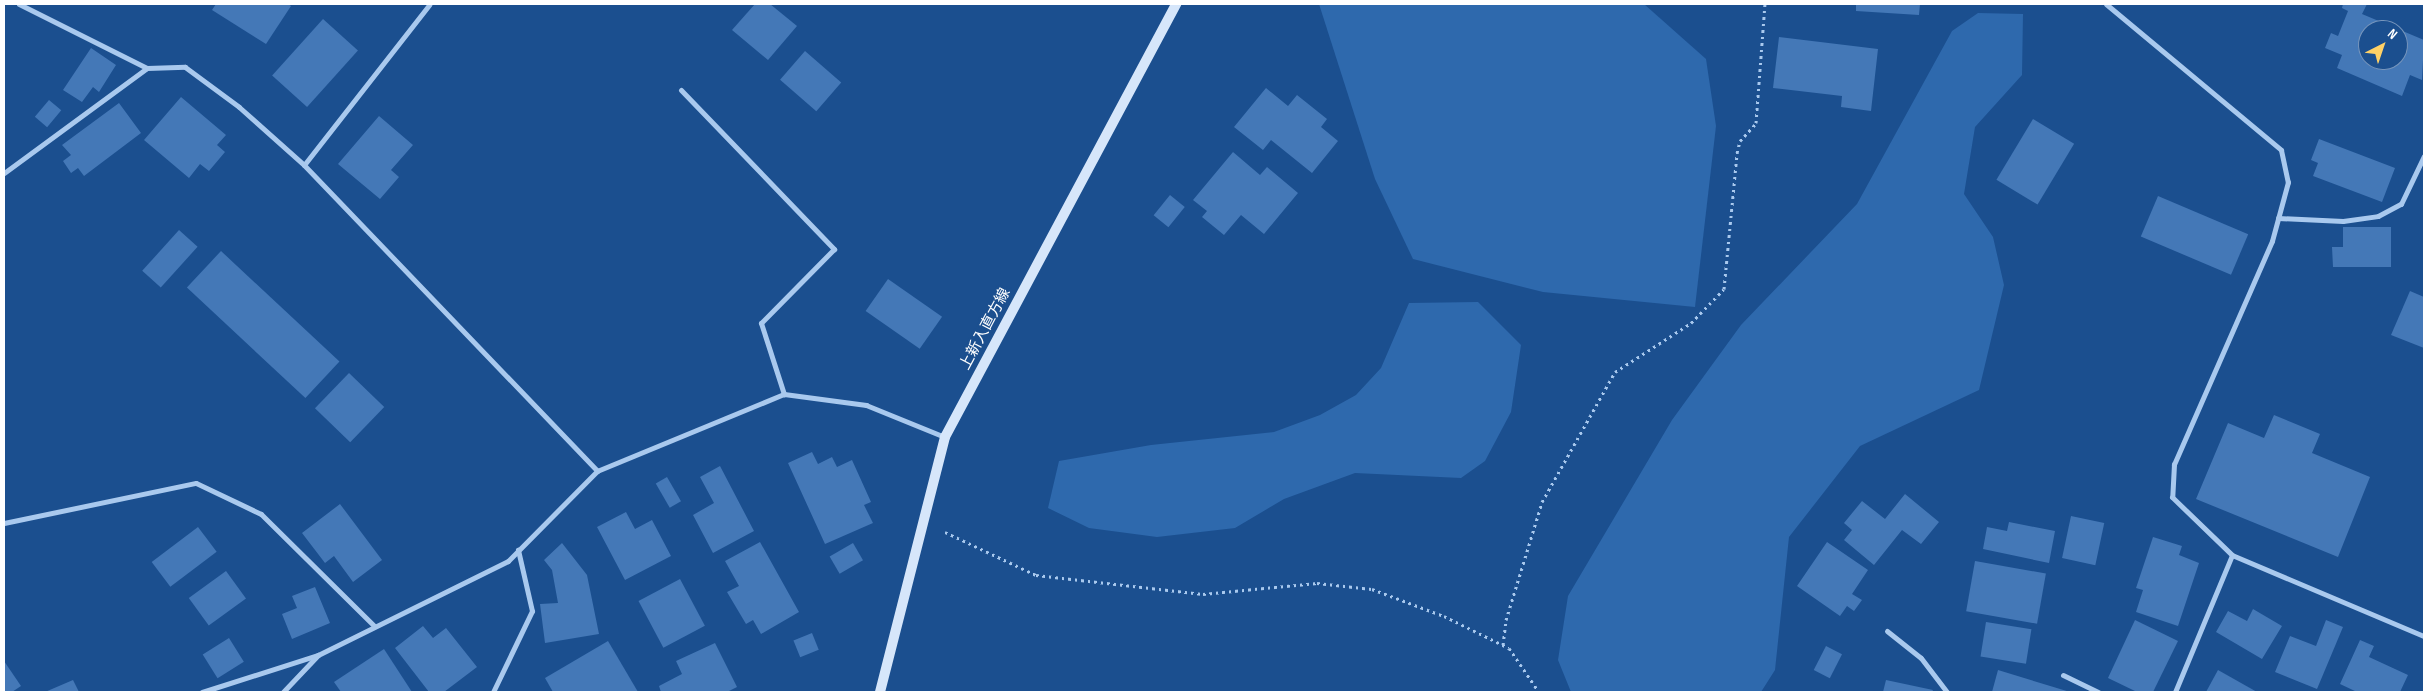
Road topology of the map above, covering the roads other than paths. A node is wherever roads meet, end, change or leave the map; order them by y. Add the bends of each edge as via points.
1 (19, 4) edge
2 (430, 4) edge
3 (1176, 4) edge
4 (2106, 4) edge
5 (147, 68) junction
6 (681, 90) dead end
7 (2424, 156) edge
8 (304, 165) junction
9 (4, 173) edge
10 (2278, 218) junction
11 (784, 394) junction
12 (945, 437) junction
13 (597, 471) junction
14 (4, 523) edge
15 (518, 550) junction
16 (2232, 555) junction
17 (374, 626) junction
18 (1887, 631) dead end
19 (2424, 636) edge
20 (318, 655) junction
21 (2063, 675) dead end
22 (202, 692) edge
23 (283, 692) edge
24 (493, 692) edge
25 (880, 692) edge
26 (1947, 692) edge
27 (2098, 692) edge
28 (2175, 692) edge

1 - 5 street
2 - 8 street
3 - 12 main road, 上新入直方線
4 - 10 street via 2281,150 2288,182
5 - 8 street via 185,67
5 - 9 street
6 - 11 street via 834,250 761,323
7 - 10 street via 2401,204 2378,216 2343,221
8 - 13 street
10 - 16 street via 2174,464 2172,498
11 - 12 street via 866,405
11 - 13 street
12 - 25 main road, 上新入直方線
13 - 15 street
14 - 17 street via 196,483 261,514
15 - 17 street via 508,561
15 - 24 street via 532,610
16 - 19 street
16 - 28 street
17 - 20 street
18 - 26 street via 1921,658
20 - 22 street
20 - 23 street
21 - 27 street

